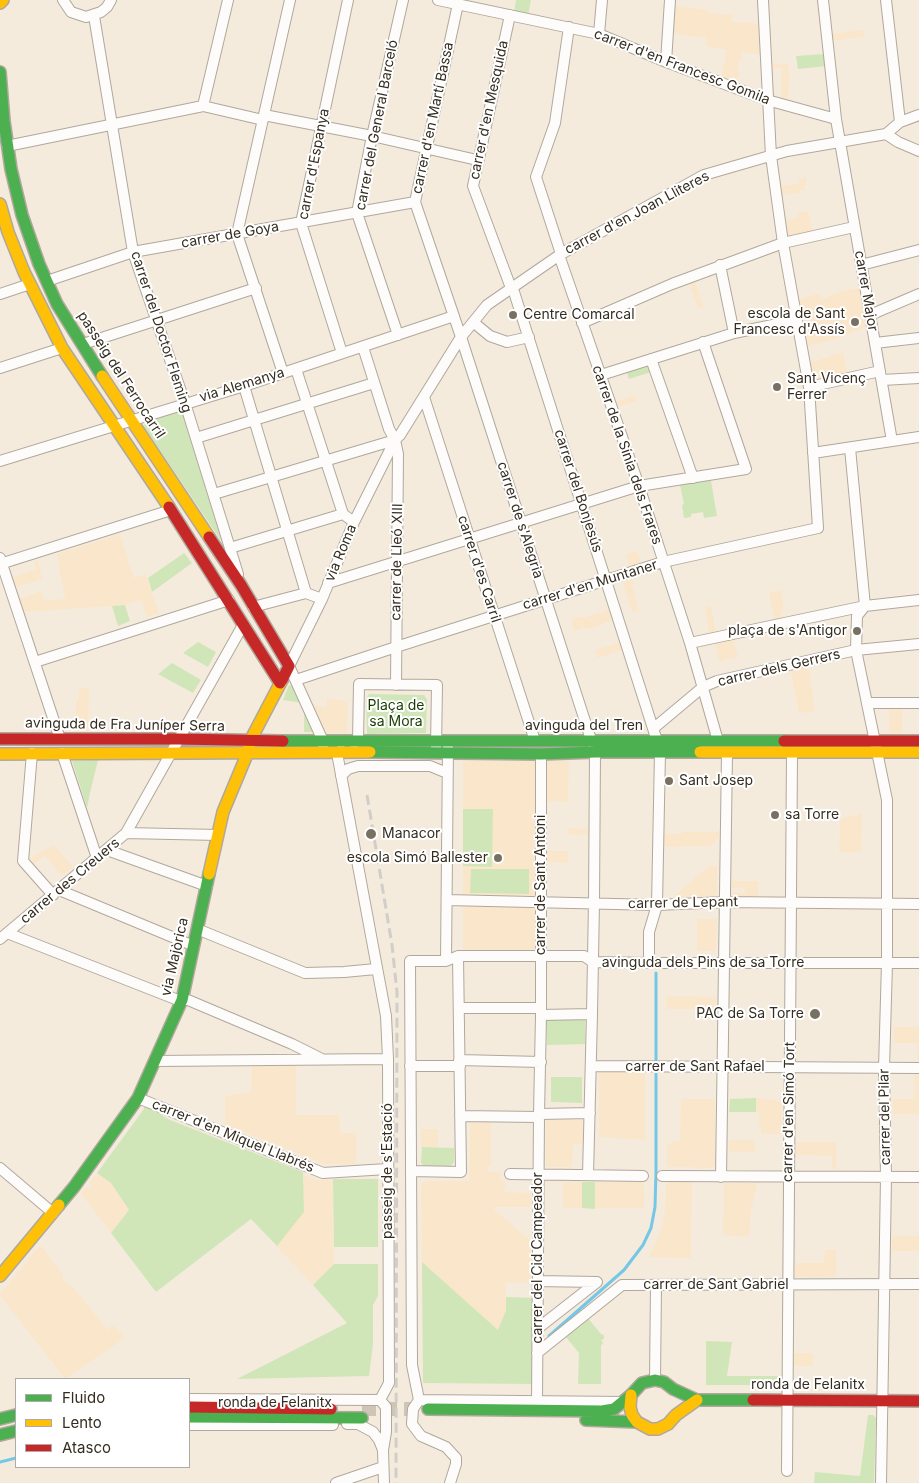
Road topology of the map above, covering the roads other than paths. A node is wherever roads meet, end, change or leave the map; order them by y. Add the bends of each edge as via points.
1 (3, 0) edge
2 (63, 0) edge
3 (111, 0) edge
4 (228, 0) edge
5 (290, 0) edge
6 (348, 0) edge
7 (402, 0) edge
8 (438, 0) edge
9 (602, 0) edge
10 (670, 0) edge
11 (763, 0) edge
12 (824, 0) edge
13 (886, 0) edge
14 (453, 2) edge
15 (0, 3) edge
16 (510, 15) junction
17 (94, 16) junction
18 (570, 27) junction
19 (599, 34) junction
20 (666, 62) junction
21 (0, 72) edge
22 (767, 100) junction
23 (203, 106) junction
24 (919, 115) edge
25 (264, 117) junction
26 (836, 119) junction
27 (900, 122) junction
28 (113, 125) junction
29 (322, 126) junction
30 (886, 134) junction
31 (372, 136) junction
32 (840, 141) junction
33 (7, 146) junction
34 (426, 148) junction
35 (919, 151) edge
36 (770, 156) junction
37 (477, 160) junction
38 (415, 202) junction
39 (0, 204) edge
40 (357, 213) junction
41 (301, 223) junction
42 (854, 227) junction
43 (237, 234) junction
44 (782, 243) junction
45 (919, 250) edge
46 (133, 252) junction
47 (560, 255) junction
48 (862, 265) junction
49 (720, 266) junction
50 (47, 281) junction
51 (30, 284) junction
52 (256, 288) junction
53 (511, 288) junction
54 (0, 294) edge
55 (919, 294) edge
56 (870, 315) junction
57 (454, 316) junction
58 (797, 320) junction
59 (156, 321) junction
60 (473, 322) junction
61 (582, 323) junction
62 (734, 333) junction
63 (398, 335) junction
64 (461, 337) junction
65 (529, 337) junction
66 (919, 338) edge
67 (703, 342) junction
68 (875, 343) junction
69 (82, 344) junction
70 (363, 347) junction
71 (62, 348) junction
72 (342, 353) junction
73 (651, 359) junction
74 (0, 368) edge
75 (296, 368) junction
76 (283, 373) junction
77 (601, 375) junction
78 (881, 376) junction
79 (919, 378) edge
80 (374, 383) junction
81 (244, 386) junction
82 (809, 387) junction
83 (424, 397) junction
84 (185, 403) junction
85 (307, 403) junction
86 (130, 420) junction
87 (254, 420) junction
88 (114, 425) junction
89 (919, 437) edge
90 (196, 438) junction
91 (395, 440) junction
92 (892, 441) junction
93 (850, 448) junction
94 (813, 454) junction
95 (325, 460) junction
96 (0, 461) edge
97 (270, 476) junction
98 (693, 478) junction
99 (639, 486) junction
100 (214, 494) junction
101 (582, 504) junction
102 (171, 510) junction
103 (342, 514) junction
104 (354, 522) junction
105 (522, 523) junction
106 (287, 531) junction
107 (470, 539) junction
108 (230, 548) junction
109 (1, 562) edge
110 (396, 562) junction
111 (663, 562) junction
112 (606, 581) junction
113 (328, 583) junction
114 (241, 585) junction
115 (306, 593) junction
116 (322, 599) junction
117 (229, 600) junction
118 (546, 600) junction
119 (919, 600) edge
120 (865, 606) junction
121 (253, 607) junction
122 (494, 616) junction
123 (243, 625) junction
124 (690, 643) junction
125 (919, 644) edge
126 (396, 647) junction
127 (856, 650) junction
128 (35, 662) junction
129 (289, 666) junction
130 (296, 680) junction
131 (280, 683) junction
132 (396, 685) junction
133 (703, 687) junction
134 (867, 703) junction
135 (919, 703) edge
136 (654, 728) junction
137 (0, 739) edge
138 (60, 739) junction
139 (178, 739) junction
140 (358, 741) junction
141 (535, 741) junction
142 (591, 741) junction
143 (718, 741) junction
144 (919, 741) edge
145 (876, 746) junction
146 (249, 747) junction
147 (323, 747) junction
148 (442, 747) junction
149 (658, 747) junction
150 (171, 752) junction
151 (337, 752) junction
152 (595, 752) junction
153 (919, 752) edge
154 (32, 753) junction
155 (62, 753) junction
156 (728, 753) junction
157 (792, 753) junction
158 (0, 754) edge
159 (541, 754) junction
160 (447, 773) junction
161 (342, 776) junction
162 (126, 834) junction
163 (218, 835) junction
164 (107, 850) junction
165 (97, 858) junction
166 (207, 886) junction
167 (56, 893) junction
168 (447, 900) junction
169 (541, 902) junction
170 (594, 902) junction
171 (725, 902) junction
172 (791, 904) junction
173 (887, 904) junction
174 (919, 904) edge
175 (656, 905) junction
176 (197, 929) junction
177 (4, 936) edge
178 (194, 946) junction
179 (458, 956) junction
180 (541, 956) junction
181 (446, 961) junction
182 (593, 962) junction
183 (887, 962) junction
184 (649, 963) junction
185 (919, 963) edge
186 (724, 964) junction
187 (790, 964) junction
188 (376, 969) junction
189 (182, 1000) junction
190 (459, 1008) junction
191 (541, 1012) junction
192 (592, 1014) junction
193 (320, 1058) junction
194 (388, 1059) junction
195 (155, 1060) junction
196 (541, 1062) junction
197 (460, 1063) junction
198 (410, 1066) junction
199 (591, 1066) junction
200 (790, 1067) junction
201 (723, 1068) junction
202 (884, 1068) junction
203 (919, 1068) edge
204 (138, 1098) junction
205 (590, 1113) junction
206 (460, 1116) junction
207 (539, 1116) junction
208 (0, 1168) edge
209 (387, 1169) junction
210 (411, 1171) junction
211 (538, 1173) junction
212 (510, 1174) dead end
213 (588, 1175) junction
214 (643, 1176) dead end
215 (662, 1176) dead end
216 (789, 1176) junction
217 (886, 1176) junction
218 (721, 1177) junction
219 (919, 1177) edge
220 (53, 1213) junction
221 (0, 1276) edge
222 (538, 1281) junction
223 (788, 1284) junction
224 (884, 1284) junction
225 (919, 1284) edge
226 (656, 1285) junction
227 (537, 1329) junction
228 (537, 1353) junction
229 (655, 1380) junction
230 (673, 1389) junction
231 (190, 1399) edge
232 (628, 1399) junction
233 (787, 1399) junction
234 (380, 1400) junction
235 (419, 1400) junction
236 (697, 1400) junction
237 (883, 1400) junction
238 (919, 1401) edge
239 (537, 1402) junction
240 (190, 1407) edge
241 (15, 1415) edge
242 (676, 1415) junction
243 (190, 1417) edge
244 (0, 1419) edge
245 (637, 1422) junction
246 (190, 1425) edge
247 (15, 1432) edge
248 (0, 1435) edge
249 (383, 1450) junction
250 (383, 1467) junction
251 (787, 1471) dead end
252 (336, 1483) edge
253 (384, 1483) edge
254 (450, 1483) edge
255 (882, 1483) edge

1 - 15 main road
2 - 17 street via 72,12
3 - 17 street
4 - 23 street
5 - 25 street
6 - 29 street, carrer d'Espanya
7 - 31 street, carrer del General Barceló
8 - 14 street, carrer d'en Francesc Gomila
9 - 19 street
10 - 20 street
11 - 22 street
12 - 26 street, carrer Major
13 - 27 street
14 - 16 street, carrer d'en Francesc Gomila
14 - 34 street, carrer d'en Martí Bassa
16 - 18 street, carrer d'en Francesc Gomila
16 - 37 street, carrer d'en Mesquida
17 - 28 street, carrer del Doctor Fleming
18 - 19 street, carrer d'en Francesc Gomila
18 - 47 street, carrer de la Sínia dels Frares via 555,123 536,177
19 - 20 street, carrer d'en Francesc Gomila
20 - 22 street, carrer d'en Francesc Gomila
21 - 33 main road, passeig del Ferrocarril
22 - 26 street, carrer d'en Francesc Gomila
22 - 36 street
23 - 25 street
23 - 28 street
24 - 27 street
25 - 29 street
25 - 43 street
26 - 32 street, carrer Major
27 - 30 street
28 - 33 street
28 - 46 street, carrer del Doctor Fleming
29 - 31 street
29 - 41 street, carrer d'Espanya
30 - 32 street, carrer d'en Joan Lliteres
30 - 35 street
31 - 34 street
31 - 40 street, carrer del General Barceló
32 - 36 street, carrer d'en Joan Lliteres
32 - 42 street, carrer Major
33 - 50 main road, passeig del Ferrocarril via 22,215
34 - 37 street
34 - 38 street, carrer d'en Martí Bassa
36 - 44 street
36 - 47 street, carrer d'en Joan Lliteres via 704,175
37 - 53 street, carrer d'en Mesquida via 473,186
38 - 40 street, carrer de Goya
38 - 57 street, carrer d'en Martí Bassa
39 - 51 main road
40 - 41 street, carrer de Goya
40 - 63 street, carrer del General Barceló
41 - 43 street, carrer de Goya
41 - 72 street, carrer d'Espanya
42 - 44 street
42 - 48 street, carrer Major
43 - 46 street, carrer de Goya
43 - 52 street
44 - 49 street
44 - 58 street
45 - 48 street
46 - 50 street, carrer de Goya
46 - 59 street, carrer del Doctor Fleming
47 - 53 street, carrer d'en Joan Lliteres
47 - 61 street, carrer de la Sínia dels Frares
48 - 56 street, carrer Major
49 - 61 street
49 - 62 street
50 - 69 main road, passeig del Ferrocarril
51 - 54 street
51 - 71 main road
52 - 59 street
52 - 76 street
53 - 60 street, carrer d'en Joan Lliteres via 487,305
53 - 65 street, carrer del Bonjesús
55 - 56 street
56 - 68 street, carrer Major
57 - 63 street, via Alemanya
57 - 64 street, carrer de s'Alegria
58 - 62 street
58 - 82 street
59 - 69 street
59 - 84 street, carrer del Doctor Fleming
60 - 64 street, carrer d'en Joan Lliteres
60 - 65 street via 490,336 507,342
61 - 77 street, carrer de la Sínia dels Frares
62 - 67 street
63 - 70 street, via Alemanya
64 - 83 street, carrer d'en Joan Lliteres
64 - 105 street, carrer de s'Alegria
65 - 101 street, carrer del Bonjesús
66 - 68 street
67 - 73 street
67 - 98 street via 746,469
68 - 78 street, carrer Major
69 - 86 main road, passeig del Ferrocarril
70 - 72 street, via Alemanya
70 - 80 street, carrer de Lleó XIII
71 - 74 street
71 - 88 main road
72 - 75 street, via Alemanya
73 - 77 street
73 - 98 street
75 - 76 street, via Alemanya
75 - 85 street
76 - 81 street, via Alemanya
77 - 99 street, carrer de la Sínia dels Frares
78 - 79 street
78 - 82 street
78 - 92 street, carrer Major
80 - 85 street
80 - 91 street, carrer de Lleó XIII via 388,429
81 - 84 street, via Alemanya
81 - 87 street
82 - 94 street
83 - 91 street, via Roma
83 - 107 street, carrer d'es Carril
84 - 86 street, via Alemanya
84 - 90 street, carrer del Doctor Fleming
85 - 87 street
85 - 95 street
86 - 88 street, via Alemanya
86 - 114 main road, passeig del Ferrocarril
87 - 90 street
87 - 97 street
88 - 96 street, via Alemanya
88 - 102 main road
89 - 92 street
90 - 100 street, carrer del Doctor Fleming
91 - 95 street
91 - 104 street, via Roma
91 - 110 street, carrer de Lleó XIII via 398,454
92 - 93 street
93 - 94 street
93 - 120 street
94 - 111 street, carrer d'en Muntaner via 818,528
95 - 97 street
95 - 103 street
97 - 100 street
97 - 106 street
98 - 99 street
99 - 101 street
99 - 111 street, carrer de la Sínia dels Frares
100 - 108 street, carrer del Doctor Fleming
101 - 105 street
101 - 112 street, carrer del Bonjesús
102 - 109 street
102 - 117 main road
103 - 104 street
103 - 106 street
104 - 113 street, via Roma
105 - 107 street
105 - 118 street, carrer de s'Alegria
106 - 108 street
106 - 115 street
107 - 110 street
107 - 122 street, carrer d'es Carril
108 - 114 street, carrer del Doctor Fleming
109 - 128 street
110 - 113 street
110 - 126 street, carrer de Lleó XIII
111 - 112 street, carrer d'en Muntaner
111 - 124 street, carrer de la Sínia dels Frares
112 - 118 street, carrer d'en Muntaner
112 - 136 street, carrer del Bonjesús
113 - 116 street, via Roma
114 - 121 main road, passeig del Ferrocarril
115 - 116 street
115 - 121 street
116 - 129 street, via Roma
117 - 123 main road
117 - 128 street
118 - 122 street, carrer d'en Muntaner
118 - 142 street, carrer de s'Alegria
119 - 120 street
120 - 124 street
120 - 127 street via 857,616
121 - 129 main road, passeig del Ferrocarril
122 - 126 street, carrer d'en Muntaner
122 - 141 street, carrer d'es Carril
123 - 131 main road
123 - 139 street, carrer des Creuers
124 - 133 street, carrer de la Sínia dels Frares
125 - 127 street, carrer dels Gerrers
126 - 130 street, carrer d'en Muntaner
126 - 132 street, carrer de Lleó XIII
127 - 133 street, carrer dels Gerrers via 737,676
127 - 134 street, carrer del Pilar
128 - 138 street
129 - 130 street
129 - 131 main road, via Majòrica
130 - 147 street
131 - 146 main road, via Majòrica
132 - 140 street via 359,684
132 - 148 street via 437,685
133 - 136 street, carrer dels Gerrers
133 - 143 street, carrer de la Sínia dels Frares
134 - 135 street
134 - 145 street, carrer del Pilar
136 - 149 street, carrer del Bonjesús
137 - 138 main road, avinguda de Fra Juníper Serra
138 - 139 main road, avinguda de Fra Juníper Serra
139 - 146 main road, avinguda de Fra Juníper Serra
139 - 150 street, carrer des Creuers
140 - 147 main road, avinguda del Tren
140 - 148 main road, avinguda del Tren
140 - 151 street
141 - 142 main road, avinguda del Tren
141 - 148 main road, avinguda del Tren
142 - 149 main road, avinguda del Tren
142 - 152 street, carrer de s'Alegria
143 - 145 main road, avinguda del Tren
143 - 149 main road, avinguda del Tren
144 - 145 main road, avinguda del Tren
145 - 153 main road, avinguda del Tren
145 - 157 main road, avinguda del Tren
145 - 173 street, carrer del Pilar via 888,800
146 - 147 main road
146 - 150 main road, avinguda de Fra Juníper Serra
146 - 163 main road, via Majòrica via 223,812
147 - 151 main road
148 - 151 main road
148 - 159 main road, avinguda del Tren
148 - 160 street
149 - 152 main road, avinguda del Tren
149 - 156 main road, avinguda del Tren
149 - 175 street, carrer del Bonjesús
150 - 155 main road, avinguda de Fra Juníper Serra
150 - 162 street, carrer des Creuers
151 - 161 street, passeig de s'Estació
152 - 159 main road, avinguda del Tren
152 - 170 street
154 - 155 main road, avinguda de Fra Juníper Serra
154 - 158 main road, avinguda de Fra Juníper Serra
154 - 167 street via 23,861
155 - 165 street
156 - 157 main road, avinguda del Tren
156 - 171 street
157 - 172 street, carrer d'en Simó Tort
159 - 169 street, carrer de Sant Antoni
160 - 161 street via 430,766 358,766 348,769
160 - 168 street
161 - 188 street, passeig de s'Estació
162 - 163 street
162 - 164 street, carrer des Creuers
163 - 166 main road, via Majòrica
164 - 165 street, carrer des Creuers
164 - 166 street
165 - 167 street, carrer des Creuers
166 - 176 main road, via Majòrica
167 - 177 street, carrer des Creuers
167 - 178 street
168 - 169 street, carrer de Lepant
168 - 181 street
169 - 170 street, carrer de Lepant
169 - 180 street, carrer de Sant Antoni
170 - 175 street, carrer de Lepant
170 - 182 street
171 - 172 street, carrer de Lepant
171 - 175 street, carrer de Lepant
171 - 186 street
172 - 173 street, carrer de Lepant
172 - 187 street, carrer d'en Simó Tort
173 - 174 street, carrer de Lepant
173 - 183 street, carrer del Pilar
175 - 184 street, carrer del Bonjesús via 649,932
176 - 178 main road, via Majòrica
176 - 188 street via 305,972
177 - 189 street
178 - 189 main road, via Majòrica
179 - 180 street, avinguda dels Pins de sa Torre
179 - 181 street
179 - 190 street
180 - 182 street, avinguda dels Pins de sa Torre via 584,956
180 - 191 street, carrer de Sant Antoni
181 - 198 street, passeig de s'Estació via 410,961
182 - 184 street, avinguda dels Pins de sa Torre
182 - 192 street
183 - 185 street, avinguda dels Pins de sa Torre
183 - 187 street, avinguda dels Pins de sa Torre
183 - 202 street, carrer del Pilar
184 - 186 street, avinguda dels Pins de sa Torre
186 - 187 street, avinguda dels Pins de sa Torre
186 - 201 street
187 - 200 street, carrer d'en Simó Tort
188 - 194 street, passeig de s'Estació via 386,1016
189 - 193 street
189 - 195 main road, via Majòrica
190 - 191 street
190 - 197 street
191 - 192 street
191 - 196 street, carrer de Sant Antoni
192 - 199 street
193 - 194 street
193 - 195 street
194 - 209 street, passeig de s'Estació
195 - 204 main road, via Majòrica
196 - 197 street
196 - 207 street, carrer del Cid Campeador
197 - 198 street
197 - 206 street
198 - 210 street, passeig de s'Estació
199 - 201 street, carrer de Sant Rafael
199 - 205 street
200 - 201 street, carrer de Sant Rafael
200 - 202 street, carrer de Sant Rafael
200 - 216 street, carrer d'en Simó Tort
201 - 218 street
202 - 203 street, carrer de Sant Rafael
202 - 217 street, carrer del Pilar
204 - 209 street, carrer d'en Miquel Llabrés via 324,1173
204 - 220 main road, via Majòrica
205 - 207 street
205 - 213 street
206 - 207 street
206 - 210 street via 461,1172
207 - 211 street, carrer del Cid Campeador
208 - 220 street
209 - 234 street, passeig de s'Estació via 389,1384
210 - 235 street, passeig de s'Estació via 412,1365
211 - 212 street
211 - 213 street
211 - 222 street, carrer del Cid Campeador
213 - 214 street
215 - 218 street
216 - 217 street
216 - 218 street
216 - 223 street, carrer d'en Simó Tort
217 - 219 street
217 - 224 street, carrer del Pilar
220 - 221 main road, via Majòrica
222 - 227 street, carrer del Cid Campeador
222 - 227 street via 597,1282
223 - 224 street, carrer de Sant Gabriel
223 - 226 street, carrer de Sant Gabriel
223 - 233 street, carrer d'en Simó Tort
224 - 225 street, carrer de Sant Gabriel
224 - 237 street, carrer del Pilar
226 - 228 street, carrer de Sant Gabriel via 622,1284
226 - 229 street
227 - 228 street, carrer del Cid Campeador
228 - 239 street, carrer del Cid Campeador
229 - 230 main road
229 - 232 main road via 642,1383
230 - 236 main road
230 - 242 main road via 678,1399
231 - 234 street
232 - 239 street
232 - 245 main road
232 - 245 main road via 614,1409 602,1410 428,1414
233 - 236 main road, ronda de Felanitx
233 - 237 main road, ronda de Felanitx
233 - 251 street, carrer d'en Simó Tort
234 - 249 street via 386,1407
235 - 239 street
235 - 254 street via 413,1409 412,1424 421,1436 446,1447 456,1458
236 - 242 main road
237 - 238 main road, ronda de Felanitx
237 - 255 street, carrer del Pilar
240 - 243 main road, ronda de Felanitx via 362,1414
241 - 244 main road
242 - 245 main road via 668,1424 658,1428 650,1429
246 - 249 street via 358,1424 373,1432
247 - 248 main road
249 - 250 street
250 - 252 street
250 - 253 street

